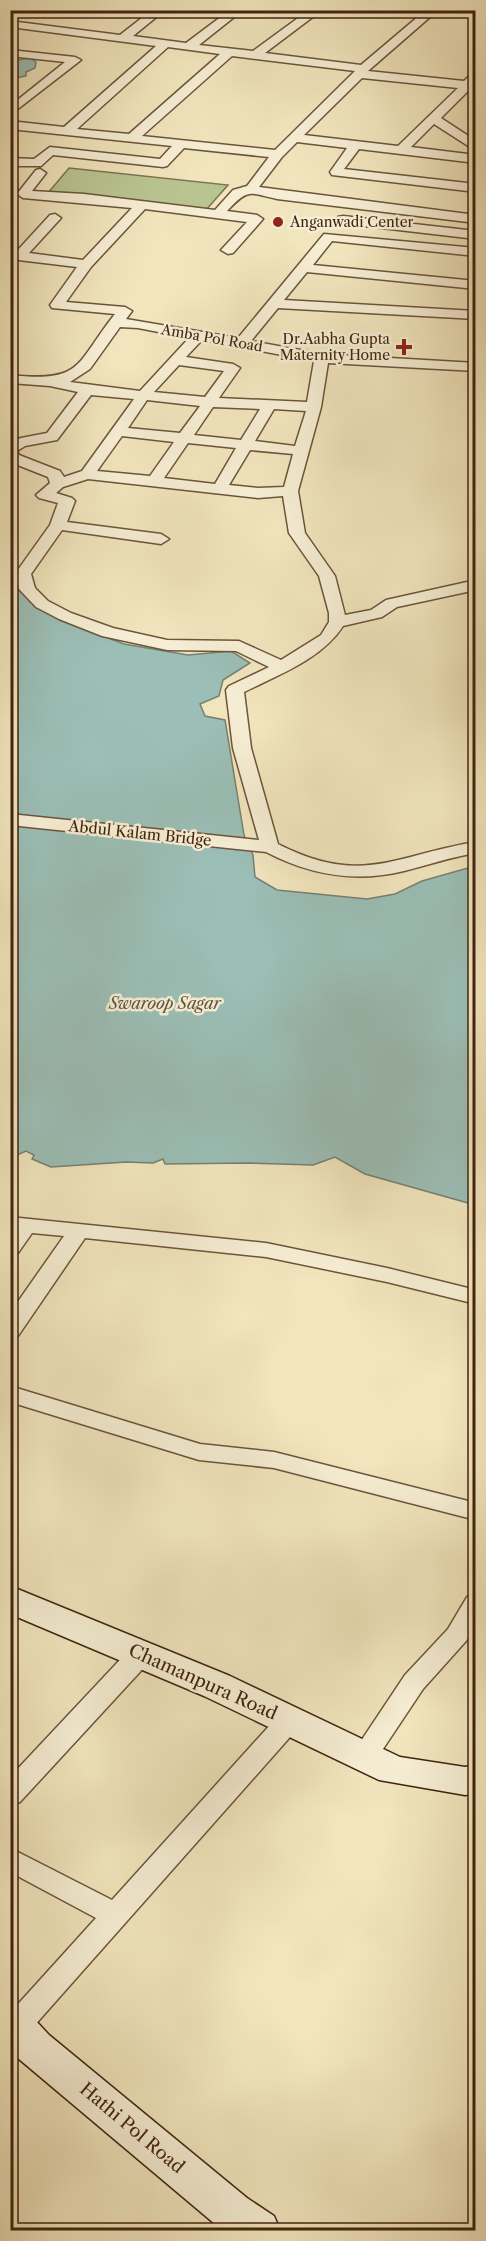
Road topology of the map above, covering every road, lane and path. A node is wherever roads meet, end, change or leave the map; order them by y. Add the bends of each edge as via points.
1 (160, 10) edge
2 (238, 10) edge
3 (317, 10) edge
4 (433, 10) edge
5 (464, 10) edge
6 (476, 18) edge
7 (10, 24) edge
8 (106, 36) junction
9 (123, 38) junction
10 (165, 44) junction
11 (188, 46) junction
12 (229, 52) junction
13 (10, 53) edge
14 (83, 54) junction
15 (255, 55) junction
16 (362, 72) junction
17 (473, 84) edge
18 (10, 112) edge
19 (433, 118) junction
20 (10, 125) edge
21 (67, 131) junction
22 (132, 138) junction
23 (294, 138) junction
24 (181, 144) junction
25 (356, 144) junction
26 (476, 147) edge
27 (401, 150) junction
28 (278, 154) junction
29 (476, 159) edge
30 (10, 162) edge
31 (40, 173) dead end
32 (325, 186) junction
33 (476, 188) edge
34 (251, 189) junction
35 (142, 205) junction
36 (356, 205) junction
37 (267, 207) junction
38 (218, 214) junction
39 (55, 218) dead end
40 (476, 219) edge
41 (343, 220) junction
42 (476, 236) edge
43 (329, 237) junction
44 (228, 250) dead end
45 (476, 252) edge
46 (15, 255) edge
47 (86, 264) junction
48 (304, 268) junction
49 (476, 285) edge
50 (274, 304) junction
51 (124, 312) junction
52 (476, 315) edge
53 (198, 336) junction
54 (242, 343) junction
55 (322, 358) junction
56 (176, 360) junction
57 (476, 367) edge
58 (50, 382) junction
59 (13, 383) edge
60 (87, 390) junction
61 (144, 395) junction
62 (208, 402) junction
63 (270, 404) junction
64 (314, 407) junction
65 (118, 431) junction
66 (184, 437) junction
67 (248, 445) junction
68 (10, 451) edge
69 (303, 451) junction
70 (87, 474) junction
71 (155, 480) junction
72 (58, 484) junction
73 (220, 488) junction
74 (290, 490) junction
75 (58, 525) junction
76 (161, 539) dead end
77 (476, 585) edge
78 (337, 622) junction
79 (282, 667) junction
80 (10, 819) edge
81 (270, 847) junction
82 (476, 847) edge
83 (19, 1224) edge
84 (80, 1231) junction
85 (10, 1248) edge
86 (476, 1297) edge
87 (10, 1331) edge
88 (10, 1394) edge
89 (476, 1512) edge
90 (12, 1602) edge
91 (476, 1603) edge
92 (141, 1654) junction
93 (289, 1721) junction
94 (379, 1763) junction
95 (476, 1779) edge
96 (10, 1795) edge
97 (10, 1859) edge
98 (116, 1915) junction
99 (13, 2024) edge
100 (258, 2230) edge

1 - 9 street
2 - 11 street
3 - 15 street
4 - 16 street
5 - 6 street
7 - 8 street
8 - 9 street
8 - 14 street
9 - 10 street
10 - 11 street
10 - 21 street
11 - 12 street
12 - 15 street
12 - 22 street
13 - 14 street
14 - 18 street
15 - 16 street
16 - 17 street
16 - 23 street
17 - 19 street
19 - 26 street
19 - 27 street
20 - 21 street
21 - 22 street
22 - 24 street
23 - 25 street
23 - 28 street
24 - 28 street
24 - 30 street via 163,163 50,151 37,163
25 - 27 street
25 - 32 street
27 - 29 street
28 - 34 street
31 - 35 street via 23,194
32 - 33 street
32 - 36 street
32 - 37 street
34 - 37 street
34 - 38 street via 237,193
35 - 38 street
35 - 47 street
36 - 40 street
36 - 41 street
37 - 38 street
37 - 44 street
39 - 46 street
41 - 42 street
41 - 43 street
43 - 45 street
43 - 48 street
46 - 47 street
47 - 51 street, Amba Pol Road via 57,305
48 - 49 street
48 - 50 street
50 - 52 street
50 - 54 street
51 - 53 street, Amba Pol Road via 138,324
51 - 58 street via 87,366 71,377
53 - 54 street, Amba Pol Road
53 - 56 street
54 - 55 street, Amba Pol Road
55 - 57 street, Amba Pol Road
55 - 64 street
56 - 61 street
56 - 62 street via 233,368
58 - 59 street
58 - 60 street
60 - 61 street
60 - 68 street via 51,437 21,442
61 - 62 street
61 - 65 street
62 - 63 street
62 - 66 street
63 - 64 street
63 - 67 street
64 - 69 street
65 - 66 street
65 - 70 street
66 - 67 street
66 - 71 street
67 - 69 street
67 - 73 street
68 - 72 street via 14,458 56,474
69 - 74 street
70 - 71 street
70 - 72 street
71 - 73 street
72 - 75 street via 44,495 67,501
73 - 74 street via 258,493
74 - 78 street via 297,533 327,576
75 - 76 street
75 - 79 street via 23,574 27,589 42,604 108,632 167,645 240,646
77 - 78 street via 392,603 376,614
78 - 79 street via 327,638
79 - 81 street via 235,690 242,748
80 - 81 street, Abdul Kalam Bridge
81 - 82 street via 326,870 377,871
83 - 84 street
83 - 85 street
84 - 86 street via 266,1250
84 - 87 street
88 - 89 street via 199,1452 274,1460
90 - 92 street, Chamanpura Road
91 - 94 street via 457,1635 414,1682
92 - 93 street, Chamanpura Road
92 - 96 street
93 - 94 street, Chamanpura Road
93 - 98 street
94 - 95 street, Chamanpura Road via 465,1781
97 - 98 street
98 - 99 street
99 - 100 street, Hathi Pol Road via 34,2047

